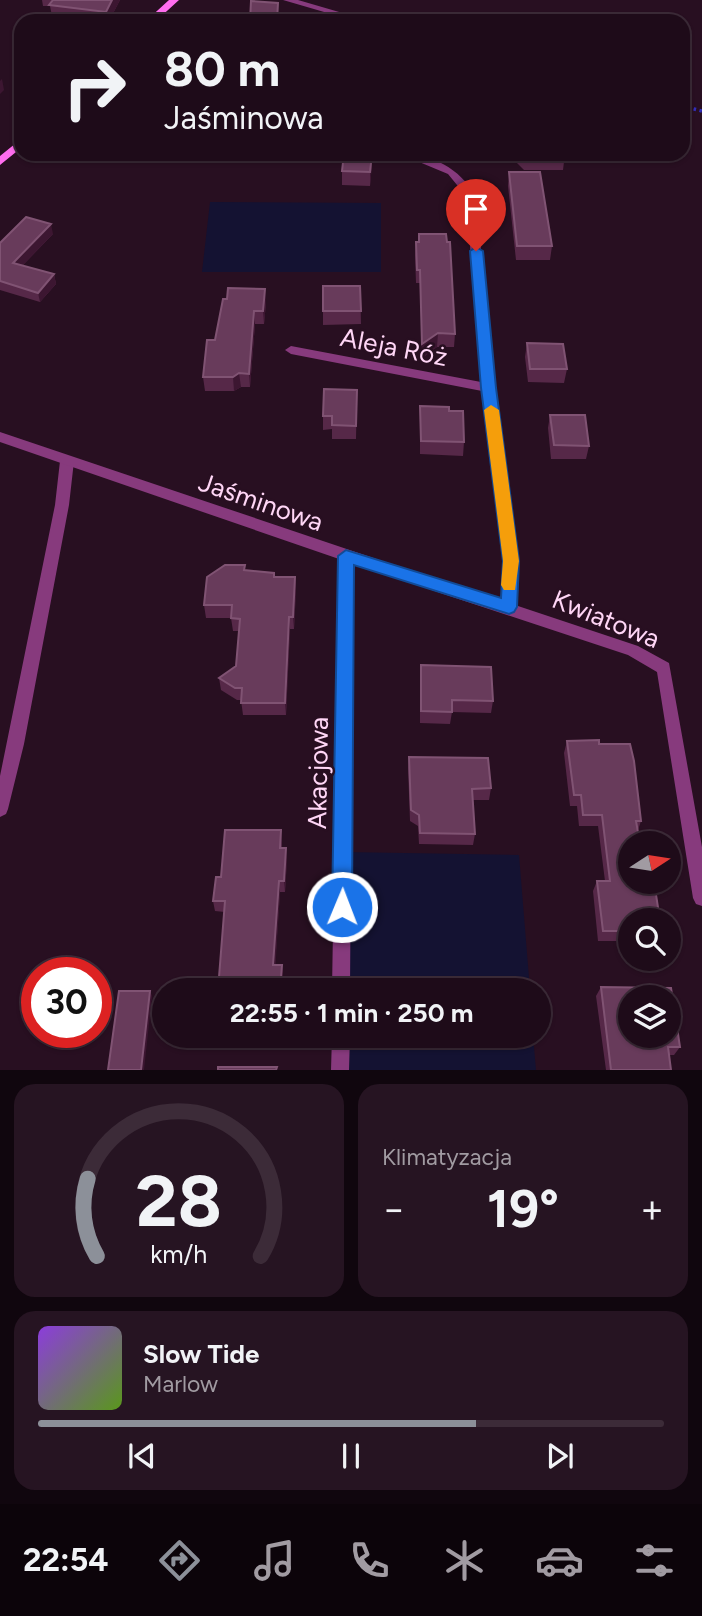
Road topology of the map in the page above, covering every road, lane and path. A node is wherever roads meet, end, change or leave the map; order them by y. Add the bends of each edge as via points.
1 (174, 0) edge
2 (288, 0) edge
3 (321, 9) junction
4 (159, 14) edge
5 (319, 14) edge
6 (339, 14) edge
7 (14, 149) edge
8 (427, 161) edge
9 (0, 162) edge
10 (291, 350) dead end
11 (488, 388) junction
12 (0, 437) edge
13 (67, 461) junction
14 (346, 556) junction
15 (509, 607) junction
16 (0, 809) edge
17 (702, 898) edge
18 (341, 978) edge
19 (341, 1048) edge
20 (340, 1070) edge

1 - 4 main road
2 - 3 street
3 - 5 street
3 - 6 street
7 - 9 main road
8 - 11 street, Aleja Róż via 462,178 471,196
10 - 11 street, Aleja Róż
11 - 15 street, Aleja Róż via 511,561
12 - 13 street, Jaśminowa
13 - 14 street, Jaśminowa
13 - 16 street
14 - 15 street, Jaśminowa
14 - 18 street, Akacjowa
15 - 17 street, Kwiatowa via 633,650 664,668
19 - 20 street

